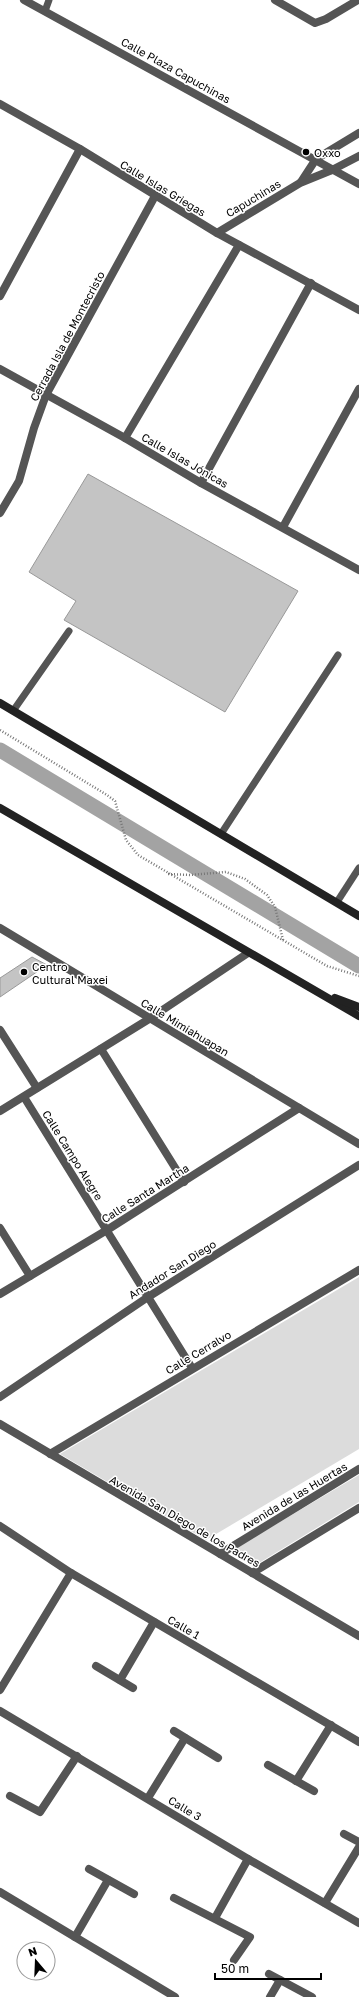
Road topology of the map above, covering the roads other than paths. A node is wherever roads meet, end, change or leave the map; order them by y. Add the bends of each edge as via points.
1 (24, 0) edge
2 (49, 0) edge
3 (275, 0) edge
4 (358, 0) edge
5 (45, 11) junction
6 (0, 104) edge
7 (359, 133) edge
8 (80, 150) junction
9 (359, 156) edge
10 (316, 159) junction
11 (332, 170) junction
12 (300, 183) junction
13 (359, 184) edge
14 (155, 196) junction
15 (217, 233) junction
16 (239, 245) junction
17 (311, 283) junction
18 (0, 296) edge
19 (359, 310) edge
20 (0, 369) edge
21 (359, 389) edge
22 (46, 395) junction
23 (126, 438) junction
24 (201, 484) junction
25 (0, 513) edge
26 (283, 527) junction
27 (359, 570) edge
28 (69, 631) dead end
29 (338, 655) dead end
30 (0, 703) edge
31 (13, 711) junction
32 (0, 808) edge
33 (221, 834) junction
34 (359, 868) edge
35 (337, 902) junction
36 (359, 916) edge
37 (0, 928) edge
38 (248, 953) junction
39 (326, 996) junction
40 (359, 1007) edge
41 (359, 1016) edge
42 (149, 1019) junction
43 (0, 1030) edge
44 (101, 1049) junction
45 (38, 1088) junction
46 (24, 1096) junction
47 (299, 1108) junction
48 (0, 1112) edge
49 (359, 1144) edge
50 (359, 1165) edge
51 (184, 1182) junction
52 (0, 1228) edge
53 (107, 1230) junction
54 (359, 1270) edge
55 (30, 1276) junction
56 (0, 1294) edge
57 (148, 1297) junction
58 (192, 1368) junction
59 (0, 1396) edge
60 (0, 1424) edge
61 (50, 1454) junction
62 (359, 1470) edge
63 (359, 1508) edge
64 (0, 1526) edge
65 (220, 1554) junction
66 (71, 1573) junction
67 (252, 1573) junction
68 (154, 1622) junction
69 (359, 1636) edge
70 (96, 1666) dead end
71 (120, 1680) junction
72 (133, 1688) dead end
73 (0, 1690) edge
74 (0, 1711) edge
75 (331, 1725) junction
76 (174, 1731) dead end
77 (184, 1738) junction
78 (359, 1742) edge
79 (77, 1756) junction
80 (218, 1758) dead end
81 (268, 1765) dead end
82 (296, 1781) junction
83 (314, 1791) dead end
84 (10, 1796) dead end
85 (148, 1798) junction
86 (344, 1834) dead end
87 (359, 1842) edge
88 (359, 1847) edge
89 (248, 1859) junction
90 (89, 1869) dead end
91 (108, 1880) junction
92 (0, 1892) edge
93 (134, 1894) dead end
94 (174, 1898) dead end
95 (325, 1903) junction
96 (215, 1918) junction
97 (359, 1923) edge
98 (75, 1937) junction
99 (234, 1960) dead end
100 (269, 1974) dead end
101 (280, 1980) junction
102 (171, 1996) edge
103 (270, 1997) edge
104 (312, 1997) edge

1 - 5 street, Calle Plaza Capuchinas
2 - 5 lane
3 - 4 street via 315,23
5 - 10 street, Calle Plaza Capuchinas
6 - 8 street, Calle Islas Griegas
7 - 10 street, Capuchinas
8 - 14 street, Calle Islas Griegas
8 - 18 street
9 - 11 street, Capuchinas
10 - 11 street, Calle Plaza Capuchinas
10 - 12 street, Capuchinas
11 - 12 street, Capuchinas
11 - 13 street, Calle Plaza Capuchinas
12 - 15 street, Capuchinas
14 - 15 street, Calle Islas Griegas
14 - 22 street, Cerrada Isla de Montecristo
15 - 16 street, Calle Islas Griegas
16 - 17 street, Calle Islas Griegas
16 - 23 street
17 - 19 street, Calle Islas Griegas
17 - 24 street
20 - 22 street, Calle Islas Jónicas
21 - 26 street
22 - 23 street, Calle Islas Jónicas
22 - 25 street, Cerrada Isla de Montecristo via 19,481
23 - 24 street, Calle Islas Jónicas
24 - 26 street, Calle Islas Jónicas
26 - 27 street, Calle Islas Jónicas
28 - 31 lane
29 - 33 lane
30 - 31 main road
31 - 33 main road
32 - 38 main road
33 - 35 main road
34 - 35 lane
35 - 36 main road
37 - 42 street, Calle Mimiahuapan
38 - 39 main road
38 - 42 street
39 - 40 main road
39 - 41 main road
42 - 44 street
42 - 47 street, Calle Mimiahuapan
43 - 45 street
44 - 45 street
44 - 51 street
45 - 46 street
46 - 48 street
46 - 53 street, Calle Campo Alegre
47 - 49 street, Calle Mimiahuapan
47 - 51 street, Calle Santa Martha
50 - 57 street, Andador San Diego
51 - 53 street, Calle Santa Martha
52 - 55 street
53 - 55 street, Calle Santa Martha
53 - 57 street, Calle Campo Alegre
54 - 58 street, Calle Cerralvo
55 - 56 street, Calle Santa Martha
57 - 58 street, Calle Campo Alegre
57 - 59 street, Andador San Diego
58 - 61 street, Calle Cerralvo
60 - 61 street, Avenida San Diego de los Padres
61 - 65 street, Avenida San Diego de los Padres
62 - 65 street, Avenida de las Huertas
63 - 67 street
64 - 66 street, Calle 1
65 - 67 street, Avenida San Diego de los Padres
66 - 68 street, Calle 1
66 - 73 street
67 - 69 street, Avenida San Diego de los Padres
68 - 71 street
68 - 75 street, Calle 1
70 - 71 street
71 - 72 street
74 - 79 street, Calle 3
75 - 78 street, Calle 1
75 - 82 street
76 - 77 street
77 - 80 street
77 - 85 street
79 - 84 street via 40,1812
79 - 85 street, Calle 3
81 - 82 street
82 - 83 street
85 - 89 street, Calle 3
86 - 87 street
88 - 95 street
89 - 95 street, Calle 3
89 - 96 street
90 - 91 street
91 - 93 street
91 - 98 street
92 - 98 street
94 - 96 street
95 - 97 street, Calle 3
96 - 99 street via 250,1937
98 - 102 street
100 - 101 street
101 - 103 street
101 - 104 street

